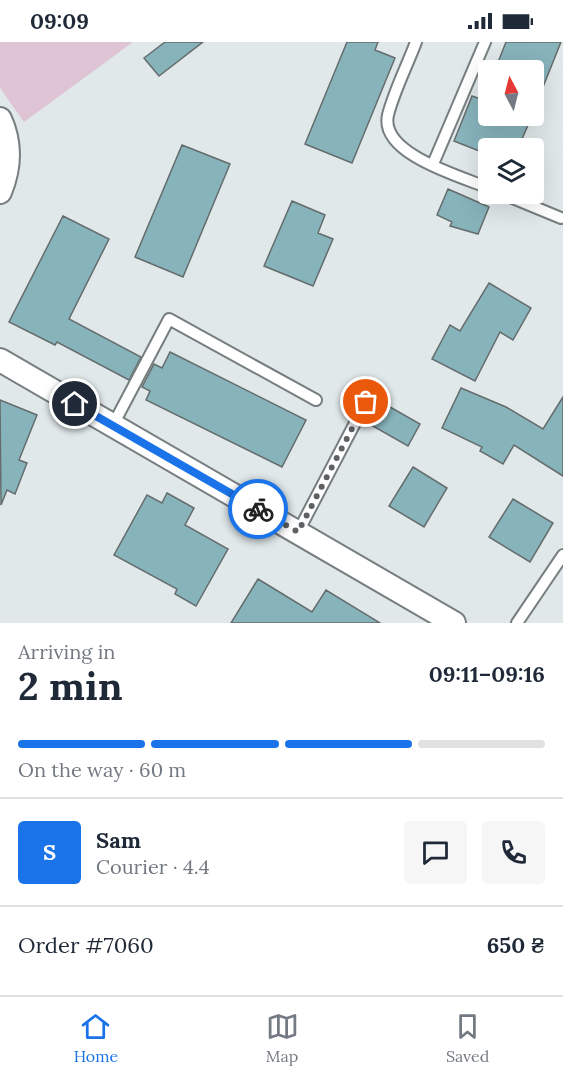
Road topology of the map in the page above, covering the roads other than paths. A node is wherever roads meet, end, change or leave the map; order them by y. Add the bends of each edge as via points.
1 (416, 42) edge
2 (485, 42) edge
3 (0, 119) edge
4 (433, 164) junction
5 (478, 183) edge
6 (0, 192) edge
7 (527, 204) edge
8 (561, 218) dead end
9 (0, 360) edge
10 (316, 400) dead end
11 (366, 402) dead end
12 (113, 425) junction
13 (298, 532) junction
14 (563, 555) edge
15 (454, 623) edge
16 (517, 623) edge

1 - 4 lane via 387,118 392,136 405,153
2 - 4 lane
3 - 6 street via 8,164
4 - 5 lane
7 - 8 lane
9 - 12 street
10 - 12 lane via 169,319
11 - 13 lane
12 - 13 street
13 - 15 street
14 - 16 lane

